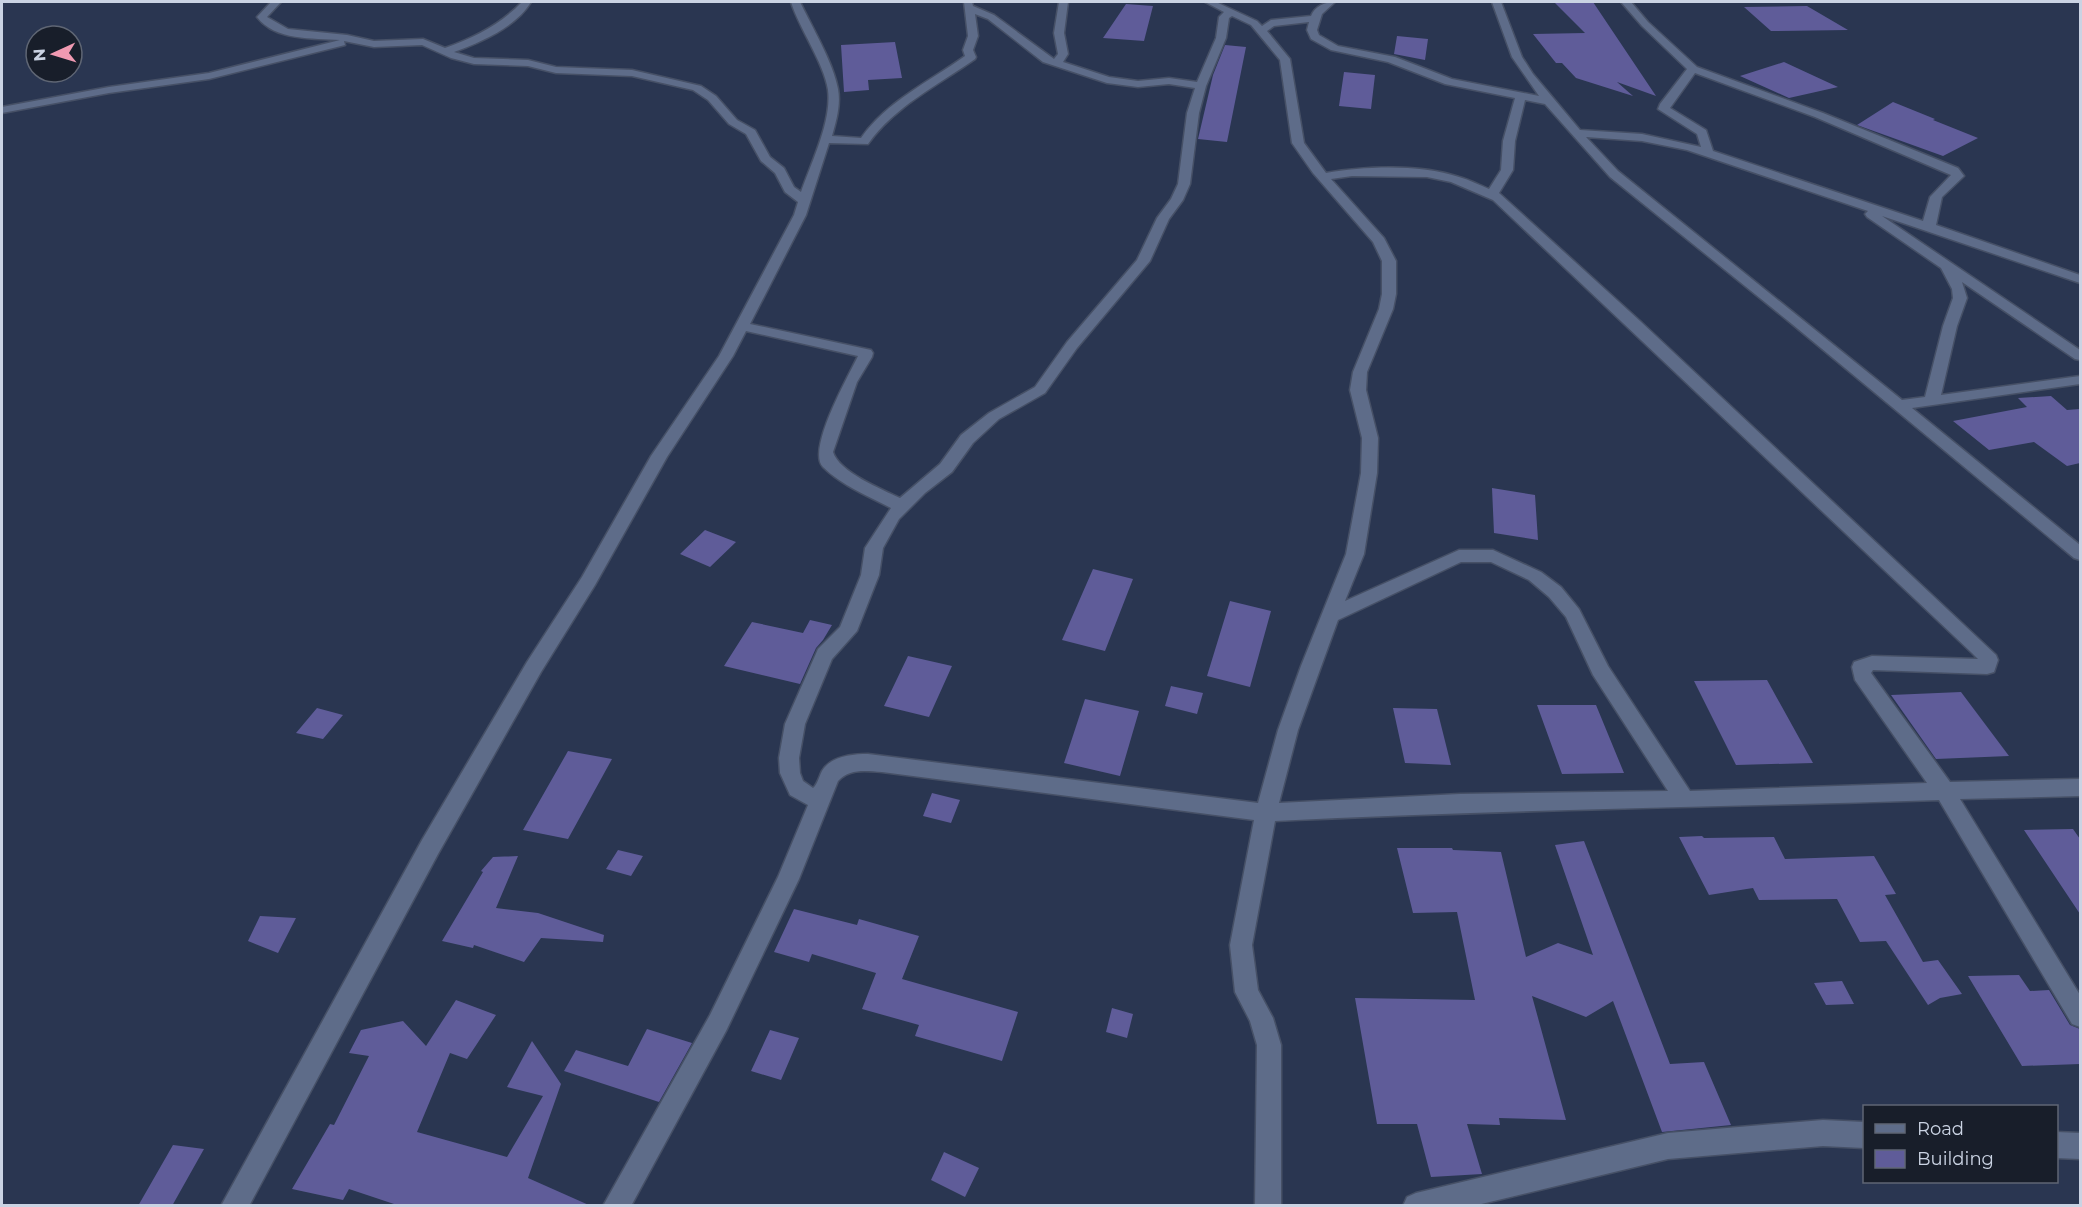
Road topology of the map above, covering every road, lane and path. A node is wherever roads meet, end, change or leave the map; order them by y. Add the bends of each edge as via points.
1 (276, 2) edge
2 (527, 2) edge
3 (795, 2) edge
4 (1064, 2) edge
5 (1209, 2) edge
6 (1330, 2) edge
7 (1497, 2) edge
8 (1626, 2) edge
9 (968, 5) edge
10 (1231, 12) junction
11 (1314, 19) junction
12 (1261, 31) junction
13 (355, 40) junction
14 (446, 51) junction
15 (1057, 63) junction
16 (1693, 69) junction
17 (1201, 86) junction
18 (1521, 95) junction
19 (1547, 101) junction
20 (2, 110) edge
21 (1576, 134) junction
22 (825, 139) junction
23 (1708, 152) junction
24 (1323, 177) junction
25 (1492, 195) junction
26 (805, 201) junction
27 (1856, 203) junction
28 (1929, 227) junction
29 (1945, 264) junction
30 (2080, 279) edge
31 (741, 326) junction
32 (2080, 357) edge
33 (2080, 380) edge
34 (1932, 400) junction
35 (1899, 405) junction
36 (901, 506) junction
37 (2080, 554) edge
38 (1331, 615) junction
39 (2080, 787) edge
40 (1944, 791) junction
41 (819, 800) junction
42 (1685, 800) junction
43 (1266, 813) junction
44 (2080, 1016) edge
45 (1863, 1135) edge
46 (2058, 1145) edge
47 (2080, 1146) edge
48 (234, 1206) edge
49 (616, 1206) edge
50 (1268, 1206) edge
51 (1416, 1206) edge

1 - 13 street via 262,17 282,31
2 - 14 street via 504,24
3 - 22 street via 833,90 832,117
4 - 15 street via 1059,33 1064,54
5 - 10 street
6 - 11 street
7 - 19 street via 1517,57
8 - 16 street
9 - 15 street via 992,17 1039,55
9 - 22 street via 973,36 970,57 894,110 864,142
10 - 12 street via 1254,23
10 - 17 street via 1224,17 1221,38
11 - 12 street via 1271,23
11 - 18 street via 1312,34 1335,48 1391,59 1458,84
12 - 24 street via 1285,59 1298,143
13 - 14 street via 387,44 423,42
13 - 20 street via 209,76
14 - 26 street via 474,61 633,73 697,88 712,98 733,122 751,132 767,162 780,171 791,192
15 - 17 street via 1121,83 1169,81
16 - 23 street via 1664,109 1702,132
16 - 28 street via 1819,115 1954,171 1958,176 1933,198
17 - 36 street via 1190,124 1184,184 1143,261 1072,345 1040,390 994,416 967,439 946,468
18 - 19 street
18 - 25 street via 1509,141 1507,170
19 - 21 street
21 - 23 street via 1653,140
21 - 35 street via 1614,174
22 - 26 street
23 - 27 street
24 - 25 street via 1352,172 1427,172
24 - 38 street via 1379,241 1386,252 1389,272 1386,309 1360,372 1358,390 1370,438 1362,517 1354,554
25 - 40 street via 1644,332 1989,660 1987,667 1872,663 1861,667 1862,675
26 - 31 street
27 - 28 street
27 - 29 street
28 - 30 street
29 - 32 street
29 - 34 street via 1960,298
31 - 36 street via 866,353 863,365 850,382 825,452 828,463
31 - 48 street via 726,356 659,456 589,581 475,768
33 - 34 street
34 - 35 street
35 - 37 street
36 - 41 street via 877,540 870,575 848,631 820,663 792,732 789,754 795,786
38 - 42 street via 1459,556 1493,556 1534,576 1555,592 1573,614 1599,670
38 - 43 street via 1288,730
39 - 40 street
40 - 42 street
40 - 44 street
41 - 43 street via 835,770 860,762
41 - 49 street via 788,879 718,1023
42 - 43 street via 1460,803
43 - 50 street via 1242,945 1247,992 1269,1045
45 - 51 street via 1822,1133 1668,1146
46 - 47 street

